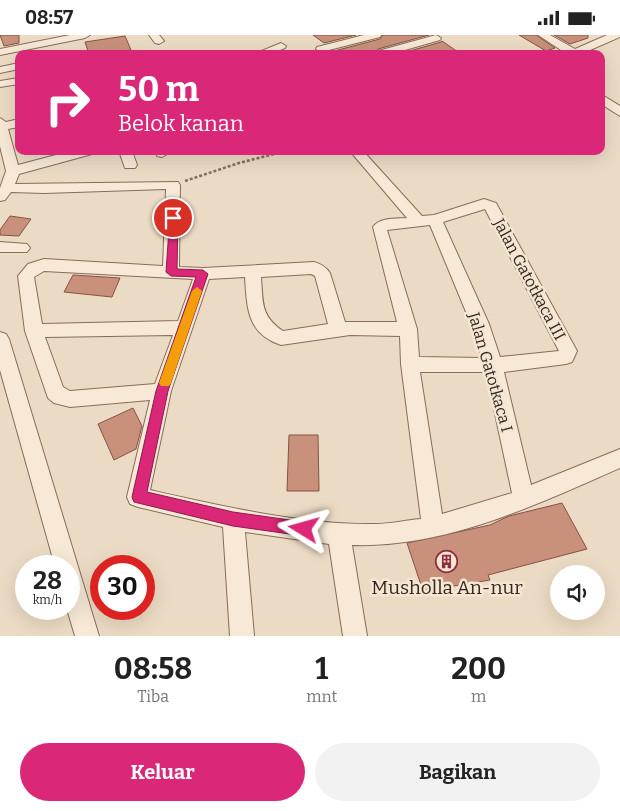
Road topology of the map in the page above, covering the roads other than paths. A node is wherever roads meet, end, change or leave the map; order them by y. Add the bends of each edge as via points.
1 (24, 35) edge
2 (81, 35) edge
3 (376, 35) edge
4 (543, 35) edge
5 (611, 36) edge
6 (360, 37) edge
7 (436, 38) dead end
8 (30, 45) junction
9 (281, 46) dead end
10 (321, 49) dead end
11 (270, 50) edge
12 (379, 50) edge
13 (394, 50) edge
14 (568, 50) edge
15 (580, 50) edge
16 (0, 52) edge
17 (15, 67) edge
18 (0, 70) edge
19 (15, 82) edge
20 (0, 85) edge
21 (605, 101) edge
22 (620, 112) edge
23 (15, 123) edge
24 (1, 124) edge
25 (8, 146) edge
26 (72, 155) edge
27 (126, 155) edge
28 (359, 155) edge
29 (130, 165) dead end
30 (13, 171) junction
31 (3, 193) edge
32 (427, 221) junction
33 (0, 247) edge
34 (22, 248) dead end
35 (252, 270) junction
36 (171, 272) junction
37 (203, 274) junction
38 (184, 328) junction
39 (338, 329) junction
40 (408, 329) junction
41 (34, 331) junction
42 (0, 339) edge
43 (410, 365) junction
44 (493, 365) junction
45 (6, 376) edge
46 (162, 391) junction
47 (620, 457) edge
48 (524, 499) junction
49 (233, 519) junction
50 (431, 522) junction
51 (339, 534) junction
52 (63, 555) edge
53 (80, 611) edge
54 (87, 636) edge
55 (242, 636) edge
56 (356, 636) edge

1 - 8 street
2 - 8 street
3 - 6 street
4 - 14 street
5 - 15 street
6 - 10 street
6 - 12 street
7 - 13 street
8 - 16 street
9 - 11 street
17 - 18 street
19 - 20 street
21 - 22 street
23 - 24 street
24 - 25 street
25 - 30 street
26 - 30 street
27 - 29 street
28 - 32 street, Jalan Gatotkaca I
30 - 31 street
31 - 36 street via 172,185
32 - 40 street, Jalan Gatotkaca III via 380,227
32 - 44 street, Jalan Gatotkaca I via 480,324
32 - 44 street, Jalan Gatotkaca III via 484,204 493,208 568,351 566,357 539,363
33 - 34 street
35 - 37 street
35 - 39 street via 320,270
35 - 39 street via 256,310 260,323 270,331 281,338
36 - 37 street
36 - 41 street via 44,265 34,268 26,277
37 - 38 street
38 - 41 street
38 - 46 street
39 - 40 street
40 - 43 street, Jalan Gatotkaca III
41 - 46 street via 52,386 61,397 70,399
42 - 45 street
43 - 44 street
43 - 50 street, Jalan Gatotkaca III
44 - 48 street, Jalan Gatotkaca I
45 - 52 street
46 - 49 street via 138,497
47 - 48 street
48 - 50 street
49 - 51 street
49 - 55 street
50 - 51 street via 377,535
51 - 56 street
53 - 54 street

